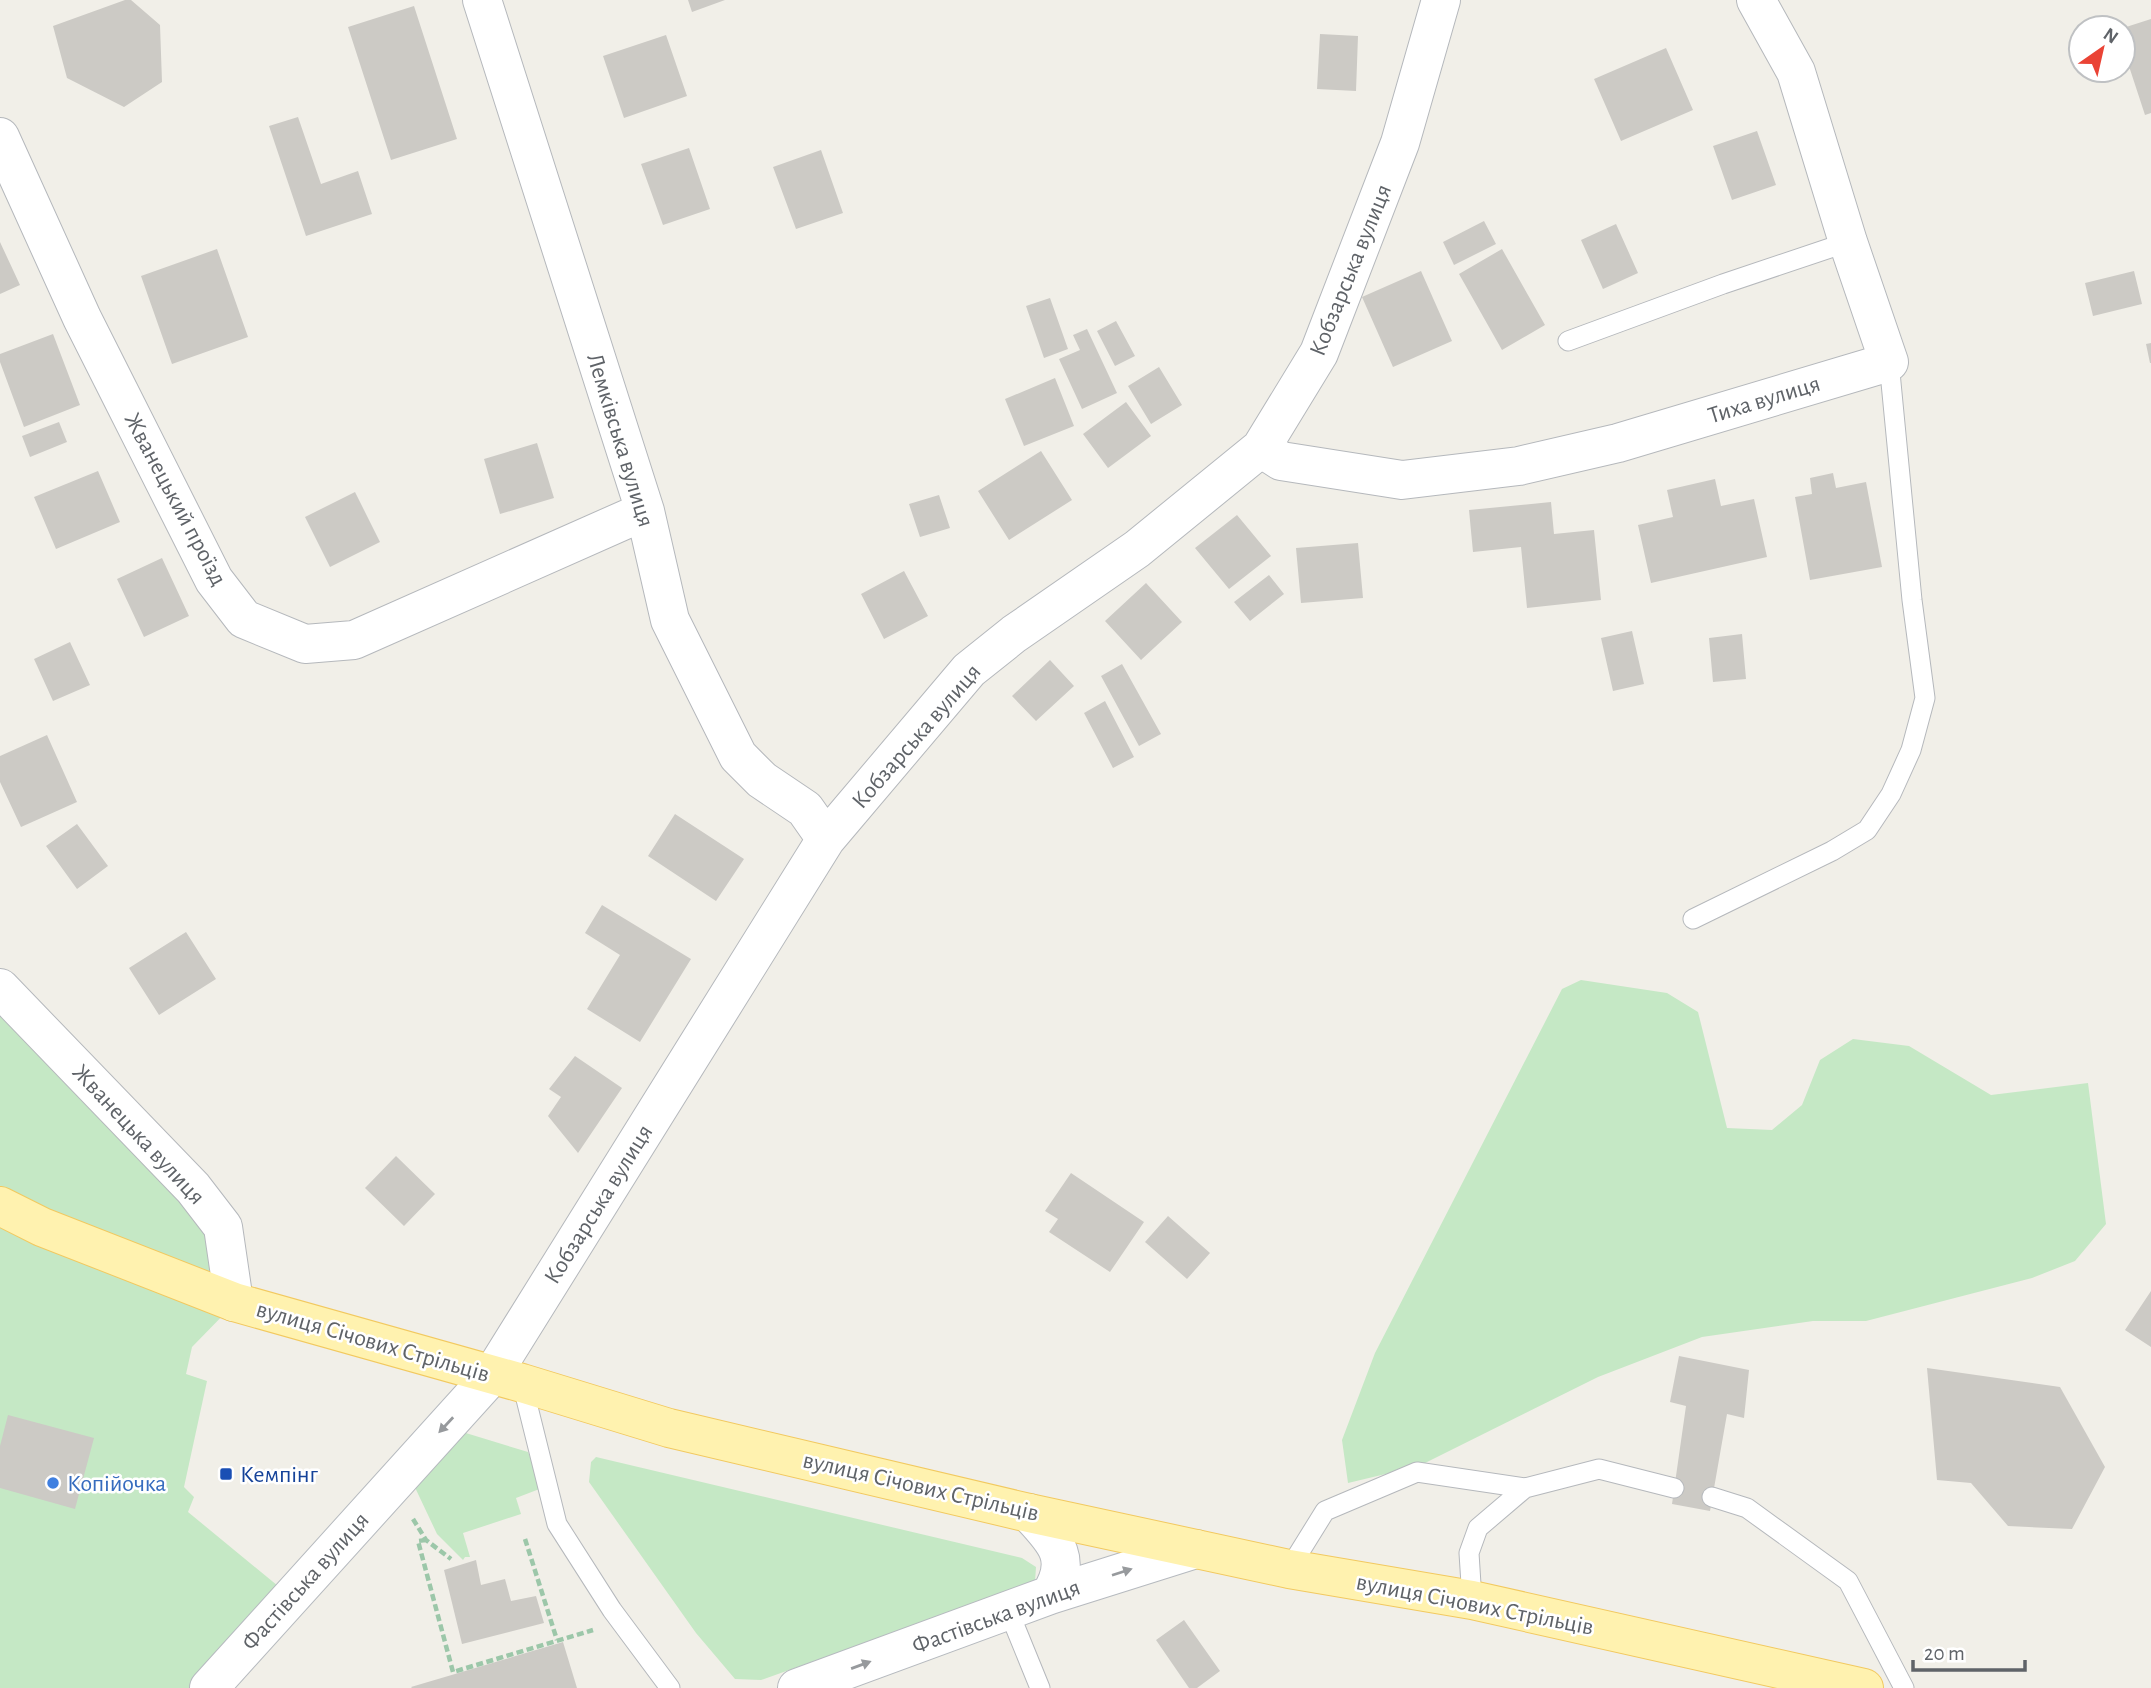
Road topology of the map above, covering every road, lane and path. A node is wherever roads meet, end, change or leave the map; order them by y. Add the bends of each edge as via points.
1 (482, 0) edge
2 (1441, 0) edge
3 (1756, 0) edge
4 (0, 137) edge
5 (1848, 242) junction
6 (1568, 341) dead end
7 (1889, 362) junction
8 (1261, 449) junction
9 (645, 511) junction
10 (826, 839) junction
11 (1693, 919) dead end
12 (0, 988) edge
13 (0, 1206) edge
14 (234, 1302) junction
15 (507, 1379) junction
16 (396, 1480) junction
17 (1525, 1488) junction
18 (1674, 1488) dead end
19 (1712, 1497) dead end
20 (1029, 1513) junction
21 (525, 1539) dead end
22 (426, 1540) junction
23 (1196, 1549) junction
24 (451, 1559) dead end
25 (1289, 1569) junction
26 (1050, 1595) junction
27 (1472, 1600) junction
28 (1009, 1612) junction
29 (620, 1622) junction
30 (557, 1640) junction
31 (209, 1688) edge
32 (670, 1688) edge
33 (797, 1688) edge
34 (1040, 1688) edge
35 (1864, 1688) edge
36 (1904, 1688) edge

1 - 9 street, Лемківська вулиця
2 - 8 street, Кобзарська вулиця via 1400,143 1319,353
3 - 5 street via 1796,72
4 - 9 street, Жванецький проїзд via 82,318 195,542 214,579 244,618 305,644 354,640
5 - 6 lane
5 - 7 street
7 - 8 street, Тиха вулиця via 1618,443 1519,466 1402,480 1281,461
7 - 11 lane via 1925,698 1911,750 1891,794 1867,830
8 - 10 street, Кобзарська вулиця via 1137,549 969,670
9 - 10 street, Лемківська вулиця via 670,620 738,756 762,780 805,809
10 - 15 street, Кобзарська вулиця
12 - 14 street, Жванецька вулиця via 193,1188 223,1227
13 - 14 main road, вулиця Січових Стрільців
14 - 15 main road, вулиця Січових Стрільців
15 -> 16 street, Кобзарська вулиця
15 - 20 main road, вулиця Січових Стрільців via 669,1428
15 - 29 lane via 556,1524
16 - 22 path
16 - 31 street, Фастівська вулиця
17 - 18 lane via 1599,1469
17 - 25 lane via 1417,1472 1325,1511
17 - 27 lane via 1478,1528 1469,1553
19 - 36 lane via 1747,1508 1848,1581
20 - 23 main road, вулиця Січових Стрільців
20 - 26 street via 1060,1552 1059,1581
21 - 30 path
22 - 24 path
22 - 30 path via 418,1541 453,1672
23 - 25 main road, вулиця Січових Стрільців
26 -> 23 street, Фастівська вулиця
25 - 27 main road, вулиця Січових Стрільців
26 - 28 street, Фастівська вулиця
27 - 35 main road, вулиця Січових Стрільців
33 -> 28 street, Фастівська вулиця
28 - 34 lane
29 - 30 path
29 - 32 lane

